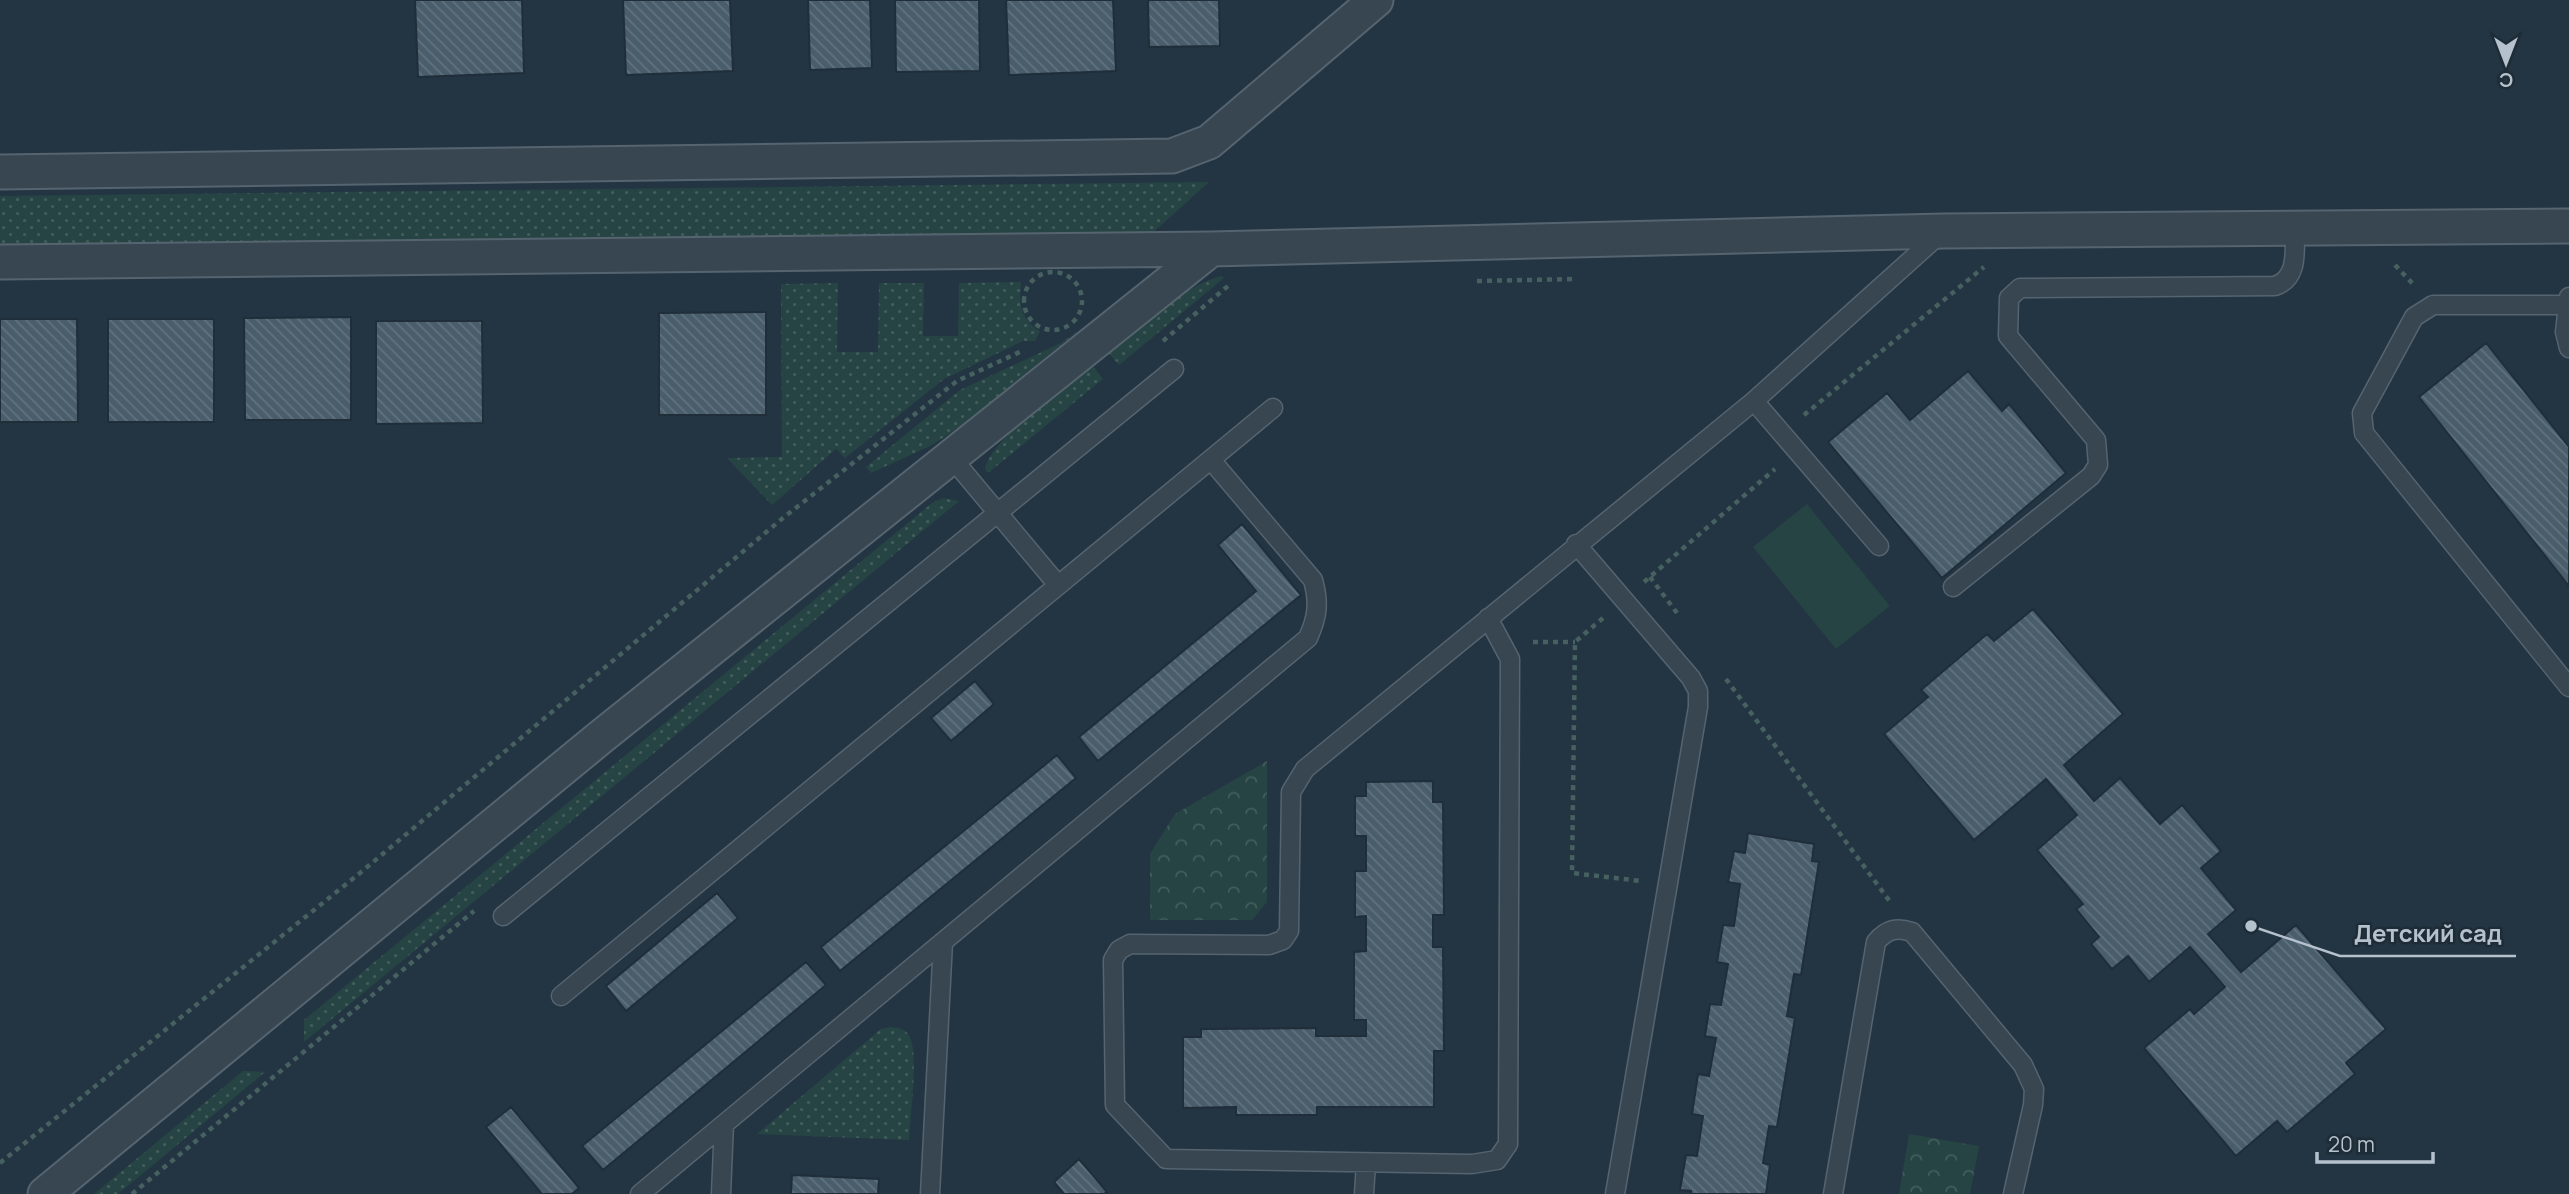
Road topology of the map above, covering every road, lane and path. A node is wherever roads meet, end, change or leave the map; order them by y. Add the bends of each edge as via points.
1 (1376, 0) edge
2 (0, 172) edge
3 (2295, 226) junction
4 (2569, 226) edge
5 (1944, 231) junction
6 (1211, 249) junction
7 (2387, 256) dead end
8 (0, 262) edge
9 (1986, 266) dead end
10 (2568, 301) edge
11 (2433, 305) junction
12 (1055, 330) junction
13 (1044, 338) dead end
14 (1033, 346) dead end
15 (2569, 348) edge
16 (1174, 369) dead end
17 (1754, 401) junction
18 (1273, 408) dead end
19 (1797, 450) junction
20 (951, 457) junction
21 (1211, 460) junction
22 (998, 513) junction
23 (1576, 544) junction
24 (1879, 546) dead end
25 (1650, 577) junction
26 (1058, 585) junction
27 (1953, 587) dead end
28 (1624, 600) junction
29 (1488, 618) junction
30 (1683, 621) dead end
31 (1501, 642) junction
32 (1575, 642) junction
33 (1724, 677) dead end
34 (2569, 687) edge
35 (1668, 884) junction
36 (503, 916) dead end
37 (1912, 932) junction
38 (943, 942) junction
39 (561, 996) dead end
40 (724, 1124) junction
41 (0, 1163) edge
42 (1366, 1163) junction
43 (45, 1194) edge
44 (640, 1194) edge
45 (721, 1194) edge
46 (930, 1194) edge
47 (1364, 1194) edge
48 (1615, 1194) edge
49 (1833, 1194) edge
50 (2013, 1194) edge

1 - 2 street via 1209,142 1172,156
3 - 4 street
3 - 5 street
3 - 27 lane via 2291,276 2276,286 2020,288 2013,292 2007,308 2008,336 2096,440 2098,465 2091,476
5 - 6 street
5 - 17 lane
6 - 8 street
6 - 20 street
7 - 11 path
9 - 19 path via 1802,417 1817,433
10 - 11 lane
10 - 15 lane via 2565,332
11 - 34 lane via 2414,317 2362,413 2364,433
12 - 12 path via 1037,325 1025,311 1025,292 1045,272 1073,279 1082,297 1078,316
12 - 13 path
14 - 41 path via 957,381 783,518 360,873
16 - 22 lane
17 - 19 lane
17 - 23 lane
18 - 21 lane
19 - 24 lane
19 - 25 path
20 - 22 lane
20 - 43 street via 602,736
21 - 26 lane
21 - 38 lane via 1313,580 1318,618 1308,638
22 - 26 lane
22 - 36 lane
23 - 28 lane
23 - 29 lane
25 - 28 path
25 - 30 path
26 - 39 lane
28 - 32 path
28 - 35 lane via 1698,691
29 - 31 lane
29 - 42 lane via 1305,769 1291,792 1289,931 1283,940 1269,945 1130,944 1113,960 1115,1105 1157,1152 1178,1161
31 - 32 path
31 - 42 lane via 1510,659 1508,1144 1497,1160 1472,1164
32 - 35 path via 1572,873
33 - 37 path
35 - 48 lane
37 - 49 lane via 1899,928 1883,933 1876,942
37 - 50 lane via 2022,1065 2034,1088
38 - 40 lane
38 - 46 lane
40 - 44 lane
40 - 45 lane
42 - 47 lane

